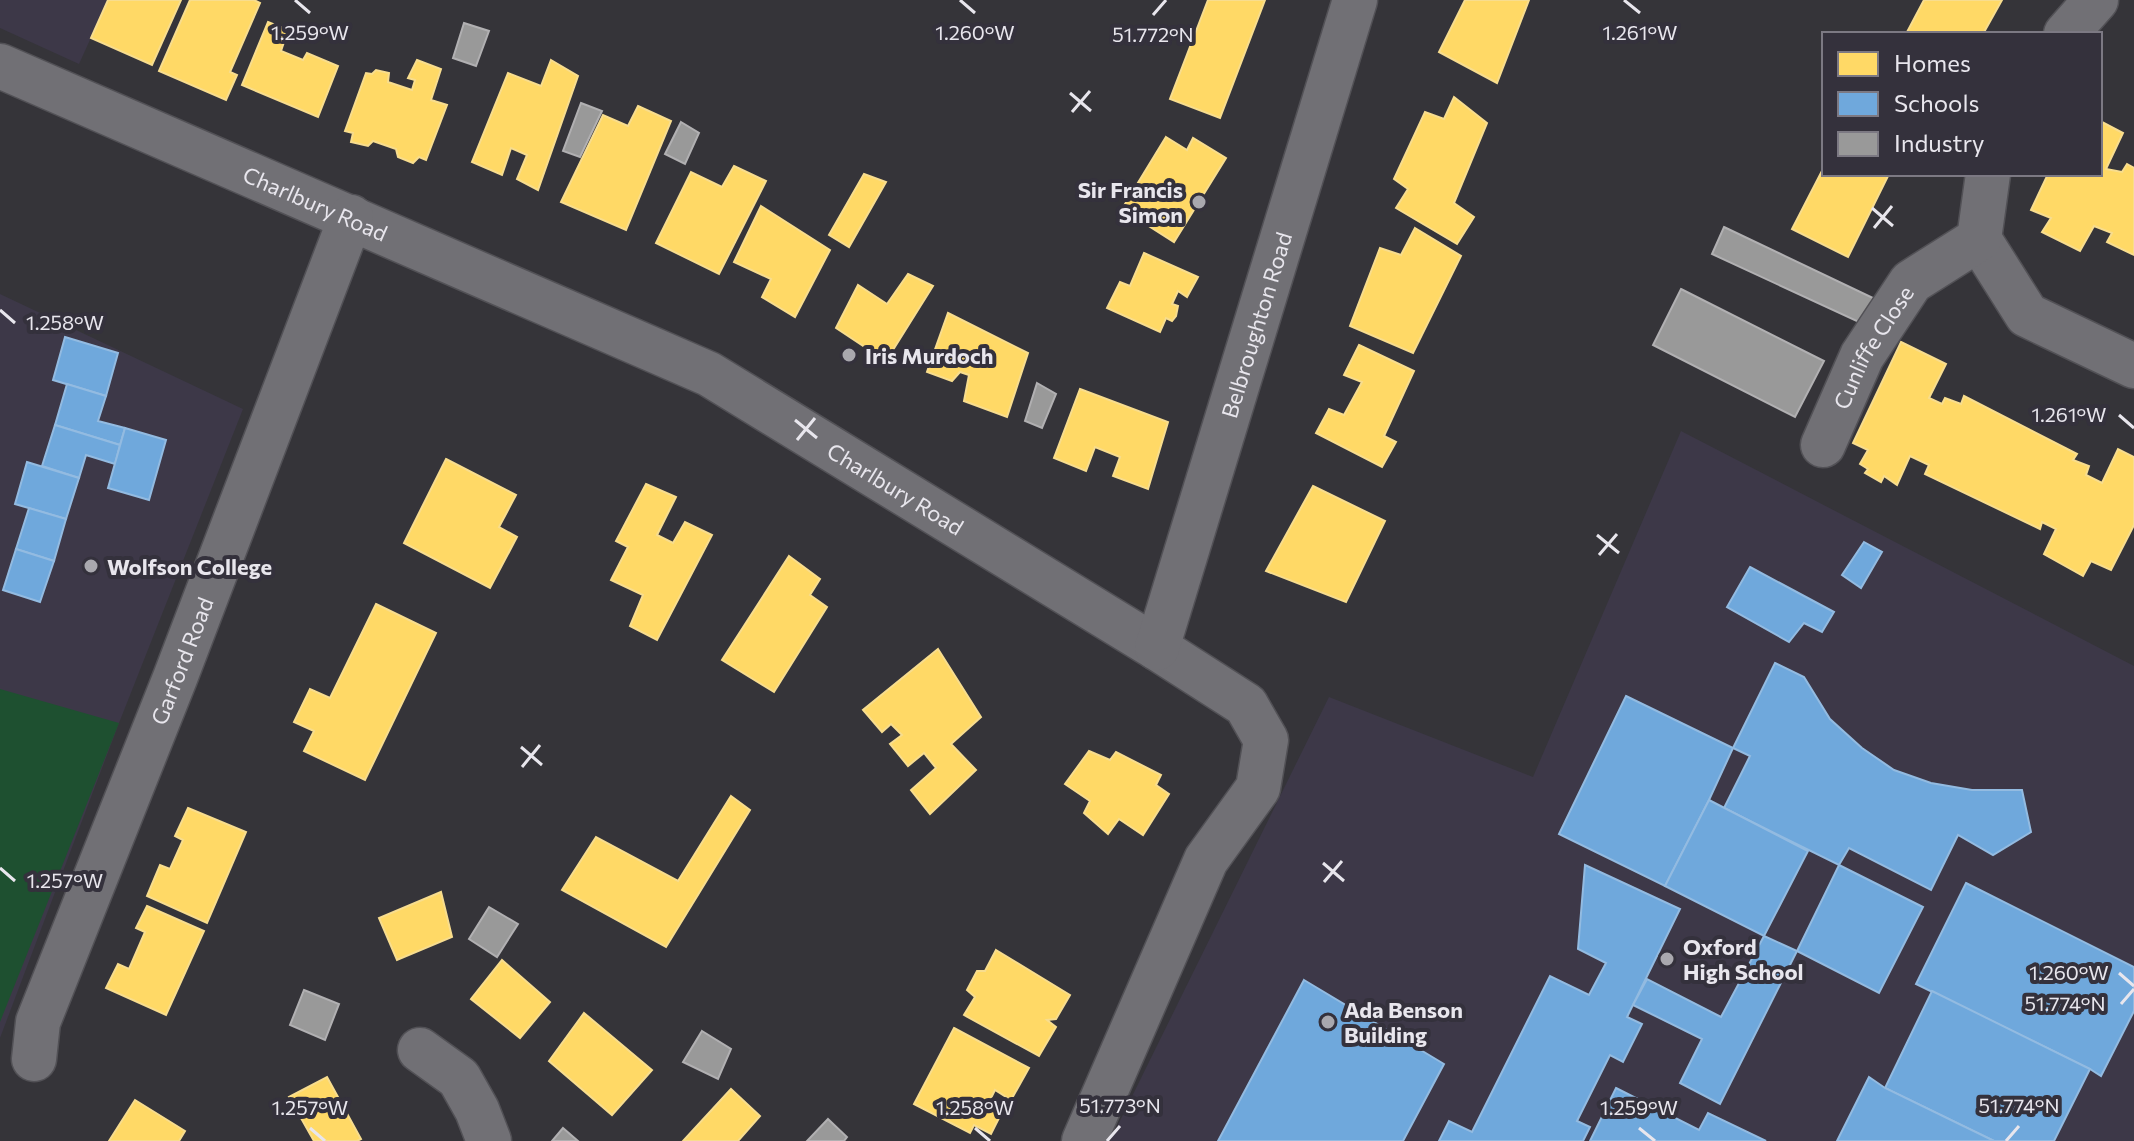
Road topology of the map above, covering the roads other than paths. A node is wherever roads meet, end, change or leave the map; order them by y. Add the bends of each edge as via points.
1 (1355, 0) edge
2 (2096, 0) edge
3 (2068, 32) edge
4 (0, 66) edge
5 (1988, 176) edge
6 (351, 217) junction
7 (1979, 239) junction
8 (2134, 366) edge
9 (1823, 445) dead end
10 (1157, 648) junction
11 (420, 1050) dead end
12 (34, 1059) dead end
13 (489, 1141) edge
14 (1084, 1141) edge

1 - 10 street, Belbroughton Road
2 - 3 street
4 - 6 street, Charlbury Road
5 - 7 street
6 - 10 street, Charlbury Road via 709,374
6 - 12 street, Garford Road via 38,1022
7 - 8 street via 2027,315
7 - 9 street, Cunliffe Close via 1911,282 1862,356
10 - 14 street, Charlbury Road via 1246,705 1266,740 1258,788 1206,860
11 - 13 street via 459,1078

